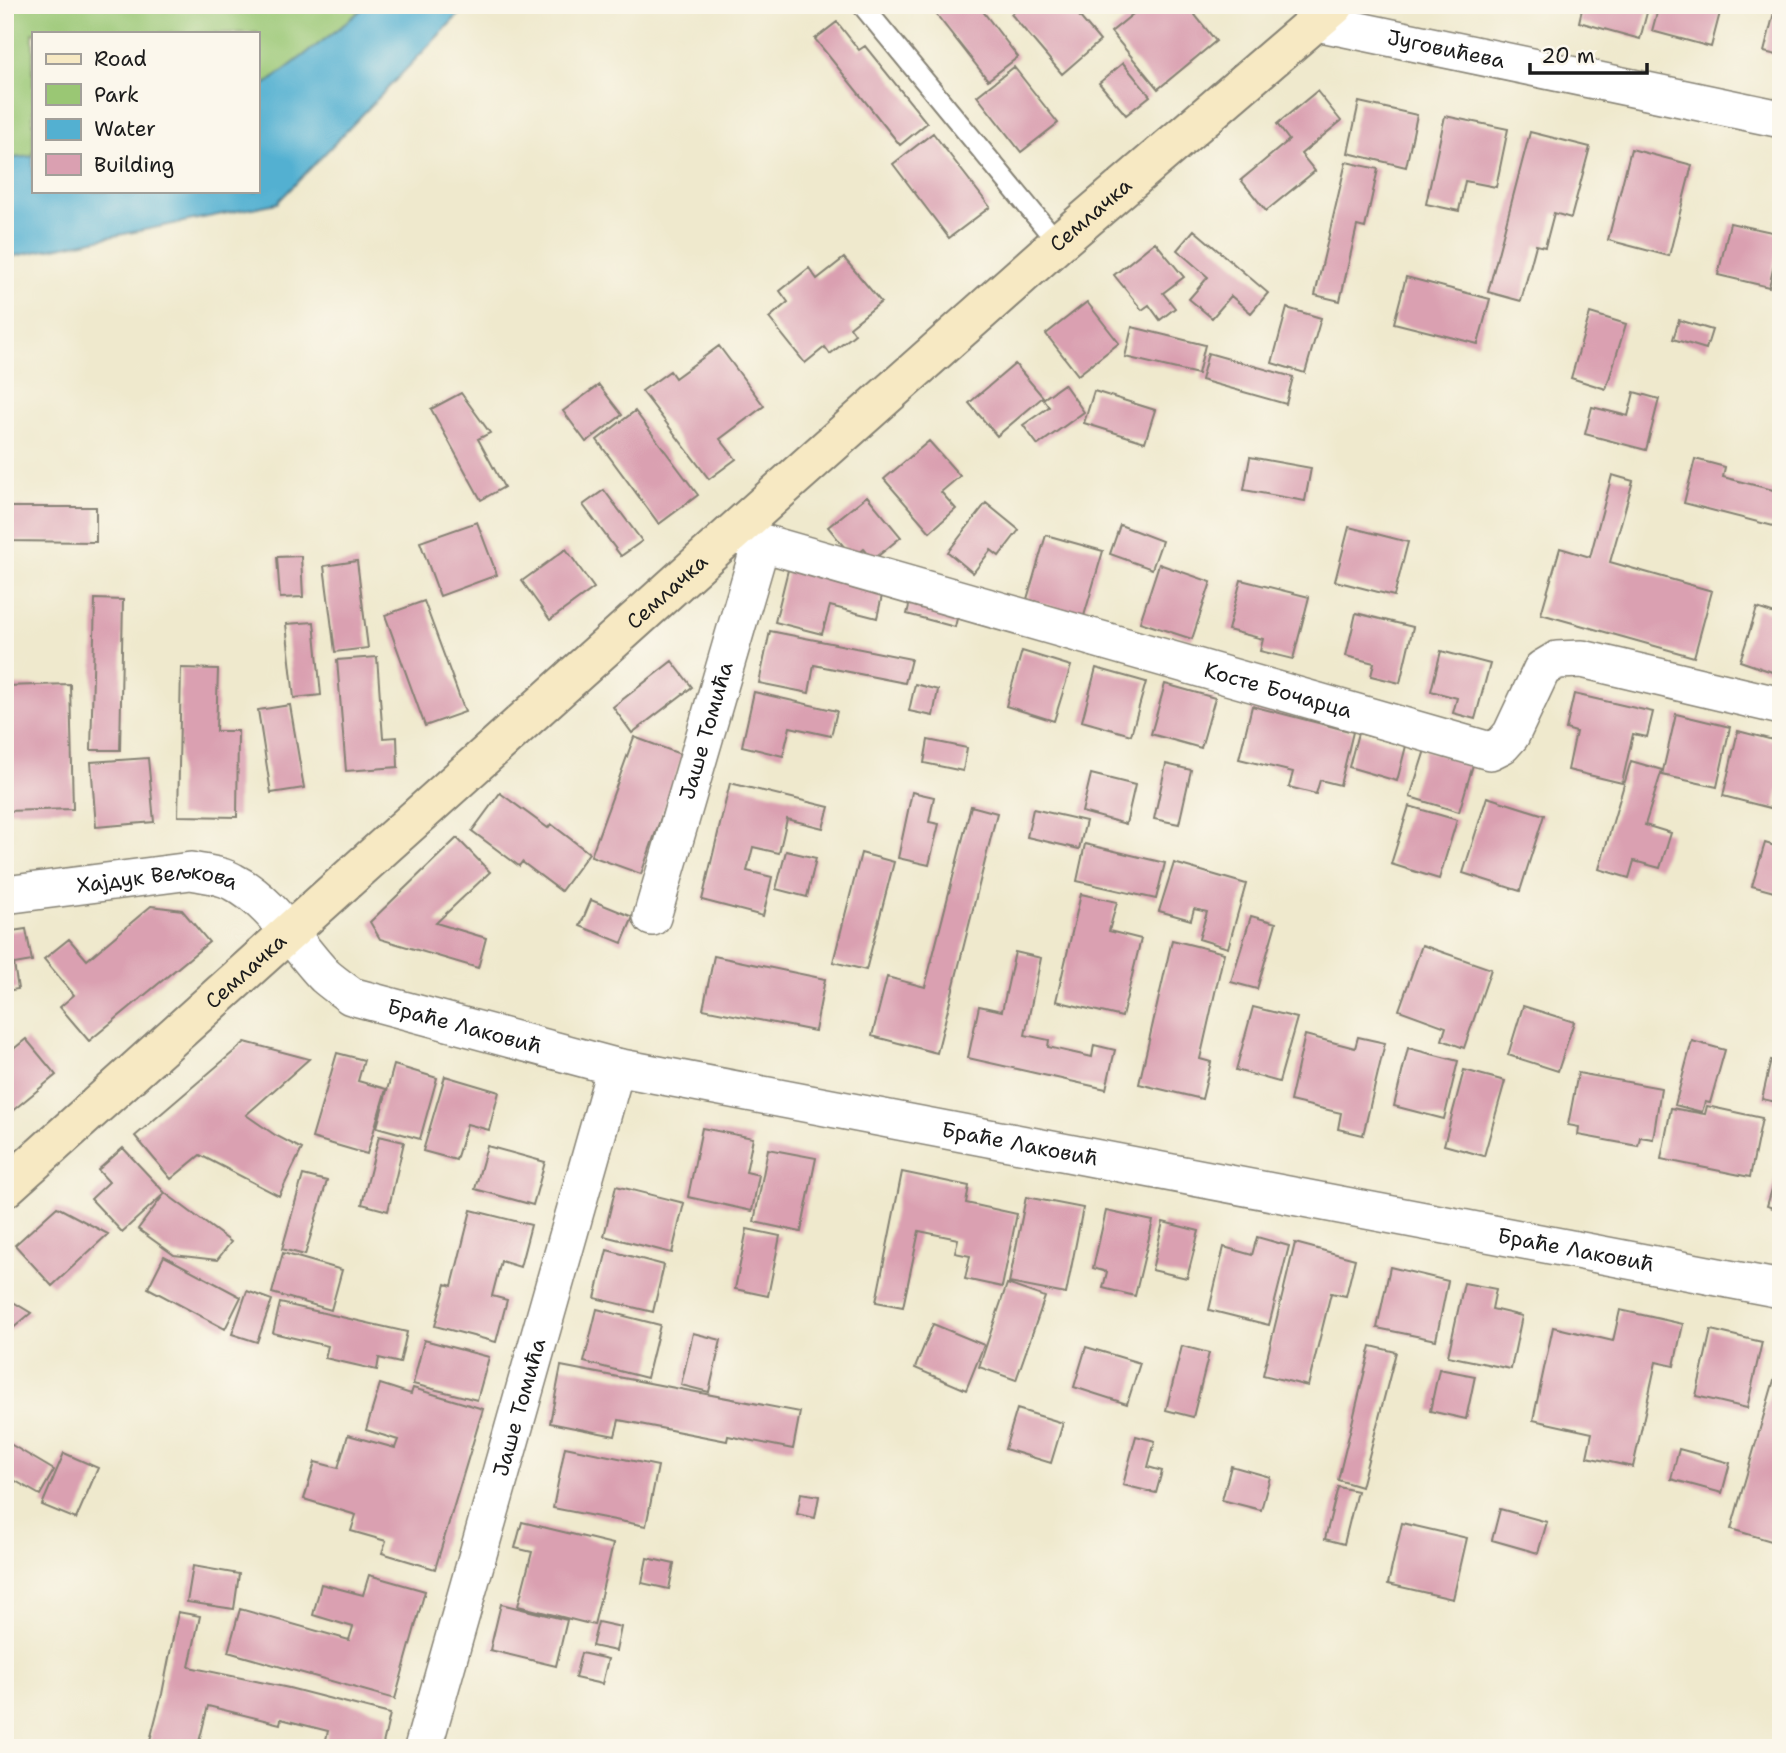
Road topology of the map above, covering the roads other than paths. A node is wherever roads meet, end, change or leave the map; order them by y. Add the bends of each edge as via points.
1 (862, 5) edge
2 (1326, 14) edge
3 (1781, 119) edge
4 (1058, 243) junction
5 (746, 538) junction
6 (1781, 706) edge
7 (5, 895) edge
8 (652, 917) dead end
9 (289, 931) junction
10 (616, 1067) junction
11 (5, 1188) edge
12 (1781, 1289) edge
13 (423, 1748) edge

1 - 4 lane
2 - 3 street, Југовићева
2 - 4 main road, Семлачка
4 - 5 main road, Семлачка
5 - 6 street, Косте Бочарца via 1490,751 1511,735 1542,669 1557,660 1582,659
5 - 8 street, Јаше Томића
5 - 9 main road, Семлачка
7 - 9 street, Хајдук Вељкова via 191,871 233,881
9 - 10 street, Браће Лаковић via 326,977 351,996
9 - 11 main road, Семлачка
10 - 12 street, Браће Лаковић
10 - 13 street, Јаше Томића

